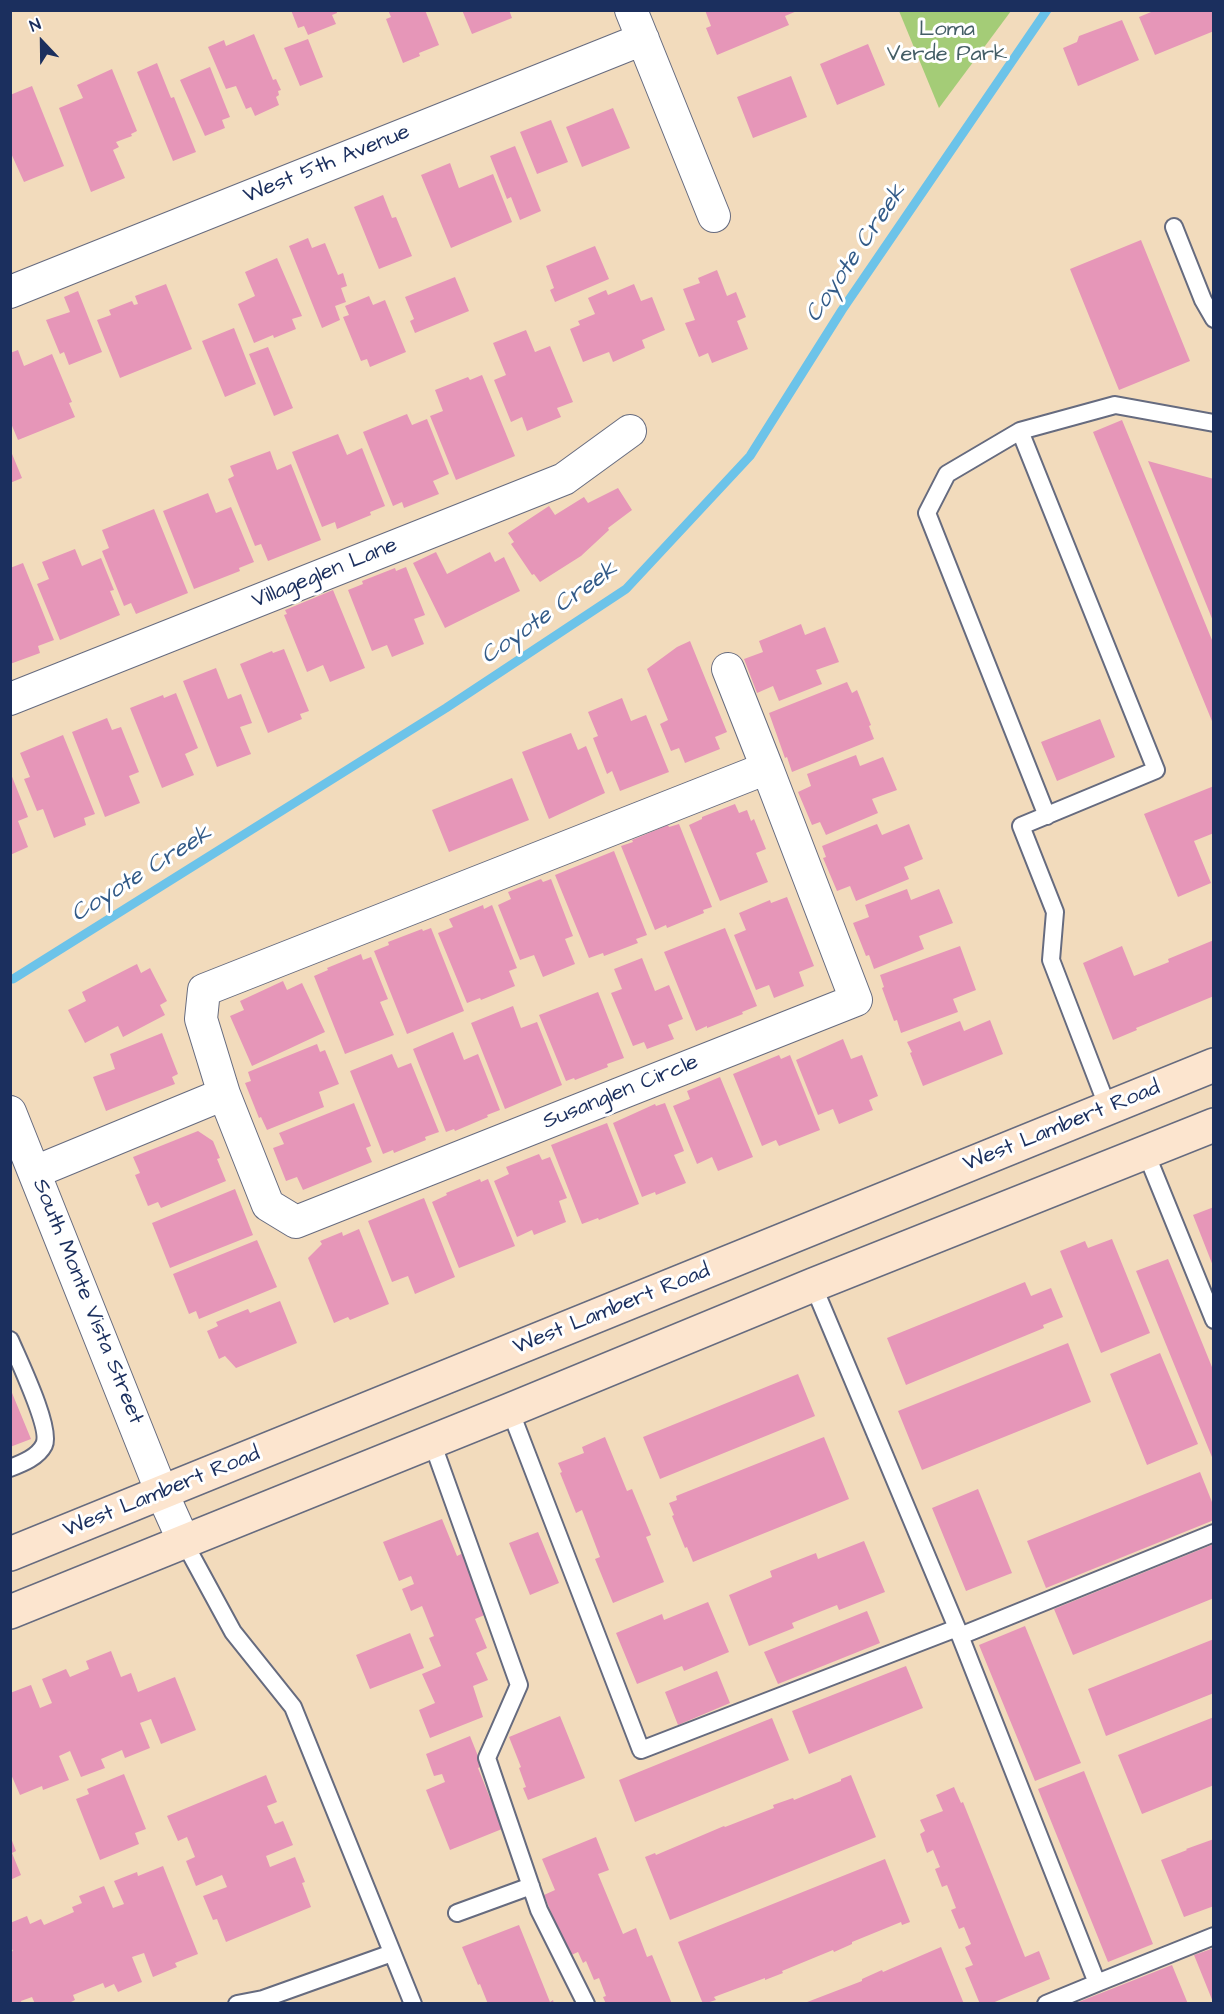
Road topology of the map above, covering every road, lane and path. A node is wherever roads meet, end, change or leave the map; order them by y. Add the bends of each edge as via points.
1 (637, 25) edge
2 (714, 216) dead end
3 (1174, 227) dead end
4 (10, 292) edge
5 (1214, 319) edge
6 (1214, 423) edge
7 (630, 431) dead end
8 (1020, 431) junction
9 (728, 669) dead end
10 (10, 699) edge
11 (766, 768) junction
12 (1047, 816) junction
13 (1214, 1065) edge
14 (224, 1094) junction
15 (1108, 1108) junction
16 (10, 1112) edge
17 (1214, 1125) edge
18 (1146, 1153) junction
19 (35, 1172) junction
20 (813, 1285) junction
21 (1214, 1320) edge
22 (10, 1340) edge
23 (510, 1410) junction
24 (432, 1442) junction
25 (10, 1468) edge
26 (162, 1493) junction
27 (1214, 1533) edge
28 (184, 1542) junction
29 (10, 1554) edge
30 (10, 1612) edge
31 (959, 1632) junction
32 (531, 1886) junction
33 (457, 1913) dead end
34 (1214, 1936) edge
35 (392, 1953) junction
36 (1097, 1983) junction
37 (237, 2004) edge
38 (412, 2004) edge
39 (586, 2004) edge
40 (1046, 2004) edge

1 - 2 street
1 - 4 street, West 5th Avenue
3 - 5 lane
6 - 8 lane via 1115,405
7 - 10 street, Villageglen Lane via 564,479
8 - 12 lane via 947,474 927,513
8 - 12 lane via 1156,770
9 - 11 street, Susanglen Circle
11 - 14 street, Susanglen Circle via 204,990 201,1019
11 - 14 street, Susanglen Circle via 856,1000 296,1222 268,1205
12 - 15 lane via 1021,826 1055,912 1051,960
13 - 15 main road, West Lambert Road
14 - 19 street
15 - 26 main road, West Lambert Road
16 - 19 street, South Monte Vista Street
17 - 18 main road
18 - 20 main road
18 - 21 lane
19 - 26 street, South Monte Vista Street
20 - 23 main road
20 - 31 lane
22 - 25 lane via 43,1420 46,1442 32,1458
23 - 24 main road
23 - 31 lane via 641,1750
24 - 28 main road
24 - 32 lane via 519,1685 486,1758
26 - 28 street, South Monte Vista Street
26 - 29 main road, West Lambert Road
27 - 31 lane
28 - 30 main road
28 - 35 lane via 233,1632 293,1707
31 - 36 lane
32 - 33 lane
32 - 39 lane
34 - 36 lane
35 - 37 lane via 263,1999
35 - 38 lane
36 - 40 lane

